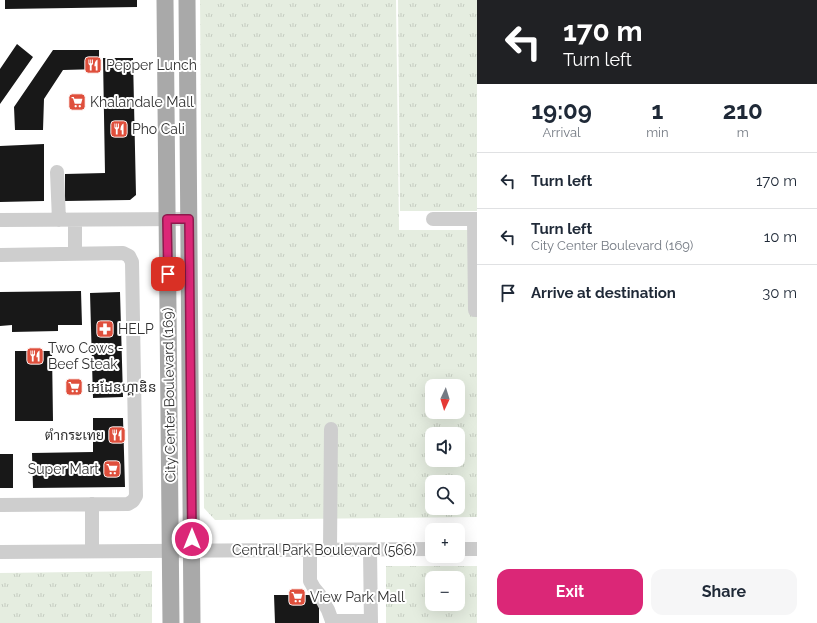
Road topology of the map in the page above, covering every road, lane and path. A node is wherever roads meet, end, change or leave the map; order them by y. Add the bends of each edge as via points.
1 (165, 0) edge
2 (187, 0) edge
3 (57, 172) dead end
4 (167, 219) junction
5 (189, 219) junction
6 (433, 219) dead end
7 (476, 219) edge
8 (0, 220) edge
9 (59, 220) junction
10 (75, 220) junction
11 (75, 253) junction
12 (0, 255) edge
13 (477, 310) edge
14 (330, 429) dead end
15 (92, 504) junction
16 (0, 505) edge
17 (425, 549) edge
18 (465, 549) edge
19 (477, 549) edge
20 (310, 550) junction
21 (330, 550) junction
22 (370, 550) junction
23 (92, 551) junction
24 (170, 551) junction
25 (192, 551) junction
26 (0, 552) edge
27 (332, 622) edge
28 (370, 622) edge
29 (171, 623) edge
30 (192, 623) edge

1 - 4 main road, City Center Boulevard (169)
2 - 5 main road, City Center Boulevard (169)
3 - 9 street
4 - 5 street
4 - 10 street
4 - 24 main road, City Center Boulevard (169)
5 - 25 main road, City Center Boulevard (169)
6 - 7 street
7 - 13 street
8 - 9 street
9 - 10 street
10 - 11 street
11 - 12 street
11 - 15 street via 123,253 129,256 132,262 136,496 128,504
14 - 21 street
15 - 16 street
15 - 23 street
17 - 22 street, Central Park Boulevard (566)
18 - 19 street
20 - 21 street, Central Park Boulevard (566)
20 - 25 street, Central Park Boulevard (566)
20 - 27 street via 310,581 328,610
21 - 22 street, Central Park Boulevard (566)
22 - 28 street
23 - 24 street, Central Park Boulevard (566)
23 - 26 street, Central Park Boulevard (566)
24 - 25 street, Central Park Boulevard (566)
24 - 29 main road, City Center Boulevard (169)
25 - 30 main road, City Center Boulevard (169)
27 - 28 street

